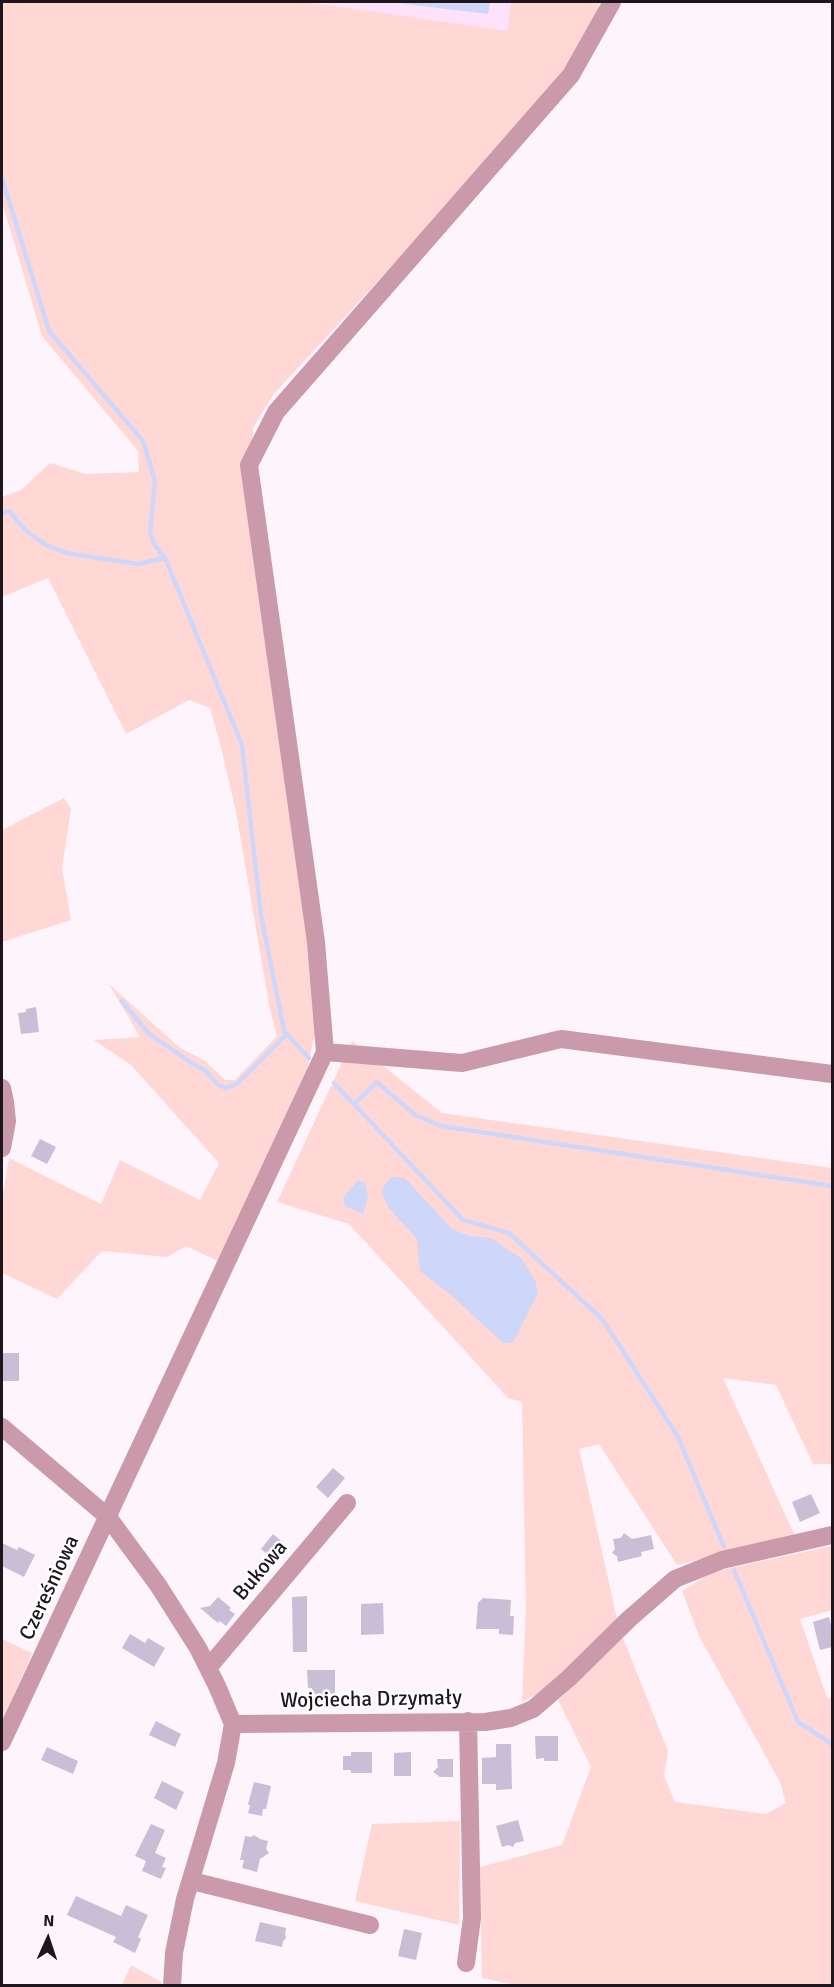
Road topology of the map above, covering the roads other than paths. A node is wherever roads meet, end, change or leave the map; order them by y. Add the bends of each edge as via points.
1 (612, 2) edge
2 (325, 1052) junction
3 (832, 1074) edge
4 (2, 1088) edge
5 (2, 1148) edge
6 (2, 1427) edge
7 (347, 1503) dead end
8 (108, 1517) junction
9 (832, 1535) edge
10 (208, 1668) junction
11 (468, 1721) junction
12 (233, 1724) junction
13 (2, 1742) edge
14 (192, 1881) junction
15 (370, 1925) dead end
16 (466, 1963) dead end
17 (171, 1986) edge

1 - 2 street via 571,75 276,412 249,465 316,942
2 - 3 street via 462,1063 561,1040
2 - 8 street, Czereśniowa
4 - 5 street via 7,1121
6 - 8 street
7 - 10 street, Bukowa
8 - 10 street via 158,1585
8 - 13 street, Czereśniowa
9 - 11 street, Wojciecha Drzymały via 722,1560 675,1579 533,1709 511,1718
10 - 12 street
11 - 12 street, Wojciecha Drzymały
11 - 16 street via 472,1918
12 - 14 street via 226,1763
14 - 15 street
14 - 17 street via 174,1953

